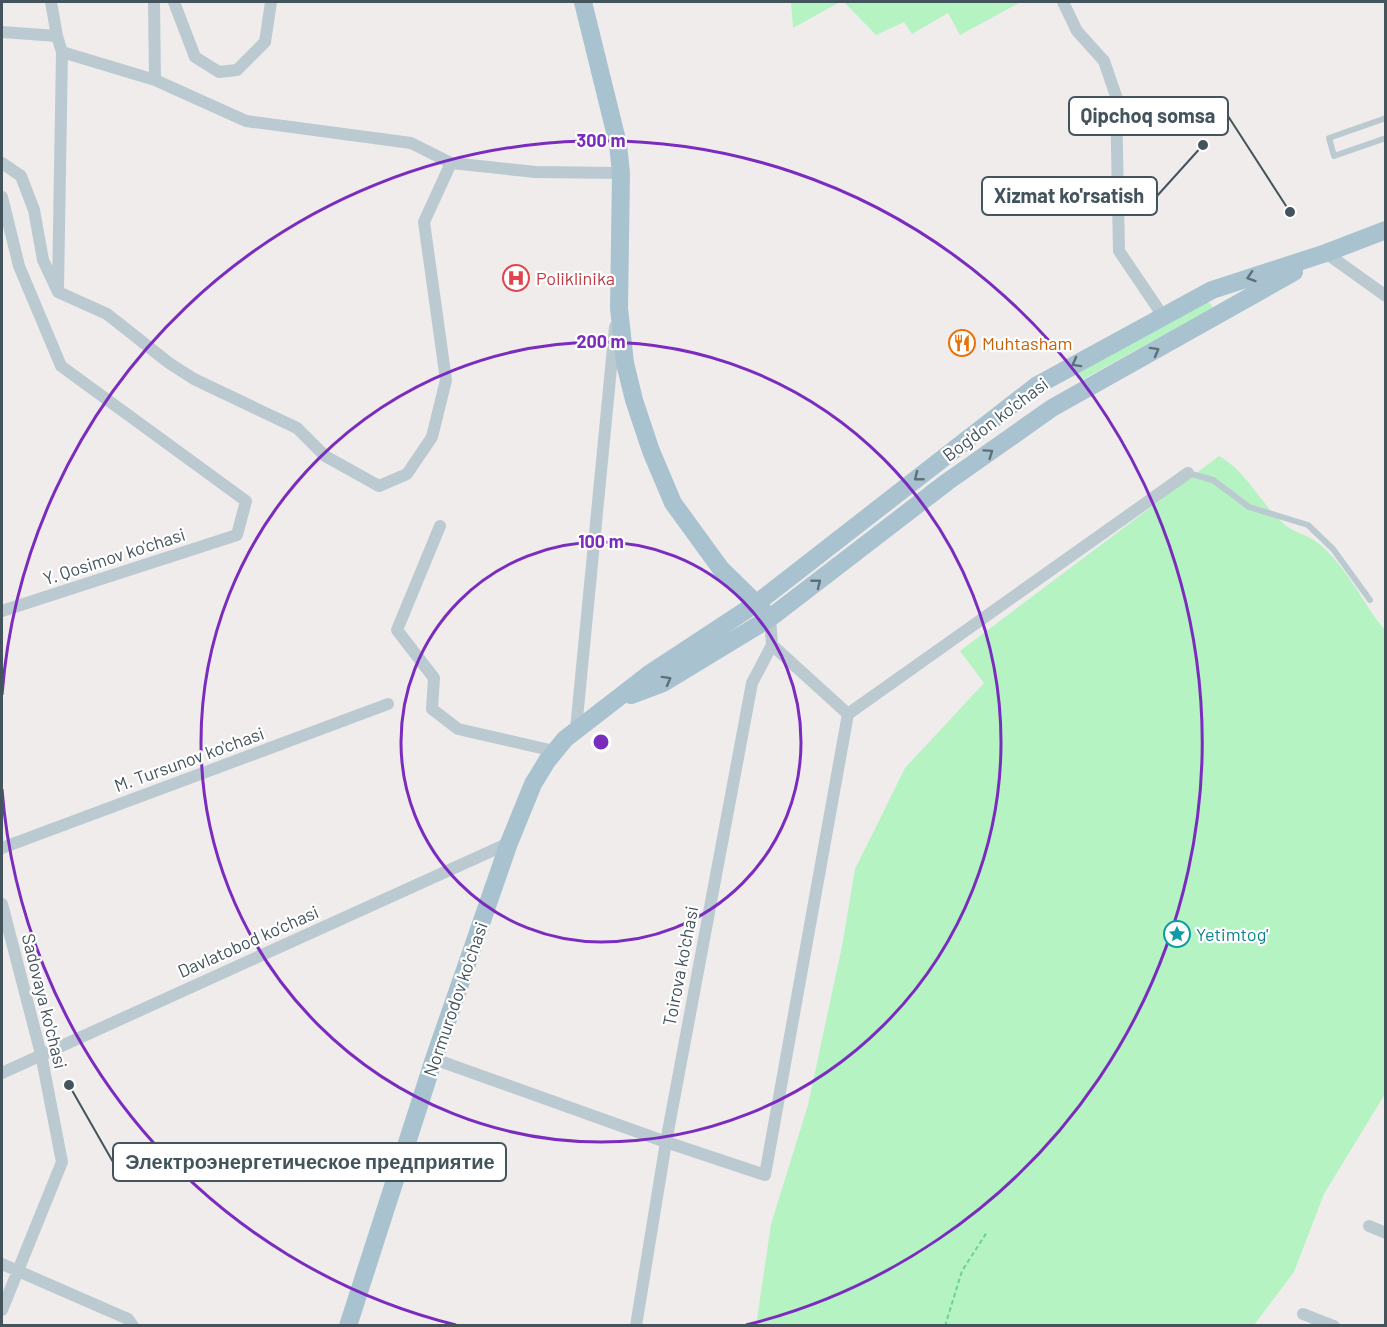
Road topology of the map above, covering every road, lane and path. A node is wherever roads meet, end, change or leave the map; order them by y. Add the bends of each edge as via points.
1 (51, 2) edge
2 (154, 2) edge
3 (174, 2) edge
4 (271, 2) edge
5 (583, 2) edge
6 (1064, 2) edge
7 (2, 32) edge
8 (57, 36) junction
9 (62, 52) junction
10 (155, 80) junction
11 (1386, 118) edge
12 (1386, 138) edge
13 (2, 163) edge
14 (451, 163) junction
15 (621, 173) junction
16 (2, 198) edge
17 (1386, 230) edge
18 (1326, 253) junction
19 (619, 288) junction
20 (58, 292) junction
21 (1386, 296) edge
22 (1163, 316) junction
23 (1036, 386) junction
24 (1052, 408) junction
25 (1188, 473) joint
26 (440, 526) dead end
27 (1370, 600) dead end
28 (757, 603) junction
29 (2, 611) edge
30 (770, 618) junction
31 (772, 645) junction
32 (612, 702) junction
33 (388, 704) dead end
34 (848, 714) junction
35 (576, 729) junction
36 (554, 751) junction
37 (509, 843) junction
38 (2, 848) edge
39 (2, 903) edge
40 (41, 1054) junction
41 (434, 1059) junction
42 (2, 1073) edge
43 (666, 1142) junction
44 (1369, 1226) dead end
45 (987, 1232) dead end
46 (1386, 1233) edge
47 (2, 1264) edge
48 (18, 1270) junction
49 (2, 1310) edge
50 (1304, 1314) dead end
51 (133, 1326) edge
52 (348, 1326) edge
53 (636, 1326) edge
54 (945, 1326) edge
55 (1334, 1326) edge

1 - 8 street
2 - 10 street
3 - 4 street via 195,57 219,72 237,70 265,42
5 - 15 main road via 618,144
6 - 22 street via 1077,31 1104,61 1116,96 1119,251
7 - 8 street
8 - 9 street
9 - 10 street
9 - 20 street
10 - 14 street via 246,121 411,143
11 - 12 lane via 1329,138 1334,156
13 - 20 street via 21,176 34,210 43,260
14 - 15 street via 535,172
14 - 20 street via 424,222 446,380 432,436 407,474 379,486 325,456 297,428 194,379 107,314
15 - 19 main road
16 - 29 street, Y. Qosimov ko'chasi via 19,266 61,366 246,501 237,535
17 - 18 main road, Bog'don ko'chasi
18 - 21 street
18 -> 22 main road, Bog'don ko'chasi via 1212,290
24 -> 18 main road, Bog'don ko'chasi
19 - 28 main road via 623,345 632,391 665,486 716,563
19 - 35 street
22 -> 23 main road, Bog'don ko'chasi
23 - 24 main road via 1049,385 1054,390 1056,403
23 -> 28 main road, Bog'don ko'chasi
30 -> 24 main road, Bog'don ko'chasi via 947,482
25 - 27 lane via 1213,480 1249,507 1308,525 1333,549
25 - 34 street
26 - 36 street via 397,630 434,678 432,709 458,729
28 - 30 main road
28 - 32 main road, Normurodov ko'chasi
30 - 31 street
32 -> 30 main road, Normurodov ko'chasi via 663,683
31 - 34 street
31 - 43 street, Toirova ko'chasi via 752,683
32 - 35 main road, Normurodov ko'chasi
33 - 38 street, M. Tursunov ko'chasi
34 - 43 street via 765,1175
35 - 36 main road, Normurodov ko'chasi
36 - 37 main road, Normurodov ko'chasi via 533,784
37 - 40 street, Davlatobod ko’chasi
37 - 41 main road, Normurodov ko'chasi
39 - 40 street, Sadovaya ko'chasi
40 - 42 street, Davlatobod ko’chasi
40 - 48 street, Sadovaya ko'chasi via 62,1162
41 - 43 street
41 - 52 main road, Normurodov ko'chasi
43 - 53 street, Toirova ko'chasi
44 - 46 street
45 - 54 path via 962,1271
47 - 48 street
48 - 49 street, Sadovaya ko'chasi
48 - 51 street via 128,1319
50 - 55 street

